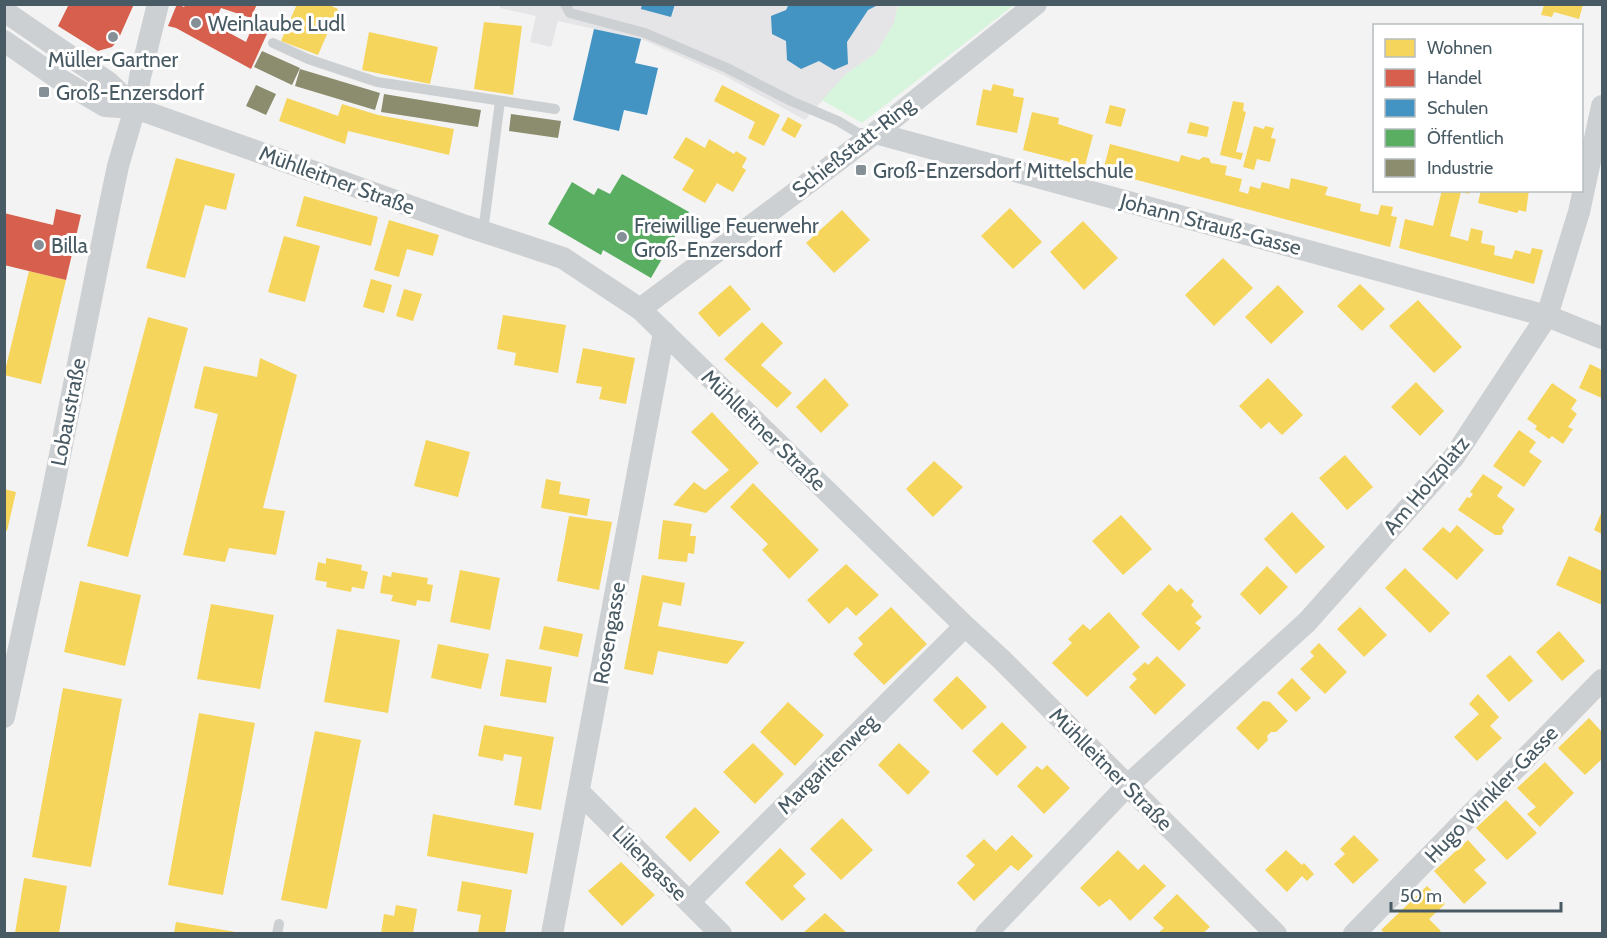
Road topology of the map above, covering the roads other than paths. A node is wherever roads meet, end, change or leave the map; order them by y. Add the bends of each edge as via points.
1 (158, 4) edge
2 (565, 4) edge
3 (1035, 4) edge
4 (4, 11) edge
5 (4, 40) edge
6 (273, 43) dead end
7 (500, 101) junction
8 (1602, 106) edge
9 (135, 108) junction
10 (555, 109) dead end
11 (875, 132) junction
12 (483, 232) junction
13 (640, 309) junction
14 (1547, 316) junction
15 (664, 332) junction
16 (1602, 338) edge
17 (965, 626) junction
18 (1602, 680) edge
19 (5, 710) edge
20 (1127, 786) junction
21 (580, 793) junction
22 (689, 902) junction
23 (552, 933) edge
24 (721, 933) edge
25 (986, 933) edge
26 (1276, 933) edge
27 (1354, 933) edge

1 - 9 street, Lobaustraße
2 - 11 lane via 570,13 645,33 727,68 858,133
3 - 11 street, Schießstatt-Ring
4 - 9 street via 108,82
5 - 9 street via 105,106
6 - 7 lane via 377,82
7 - 10 lane
7 - 12 lane
8 - 14 street, Am Holzplatz via 1579,212
9 - 12 street, Mühlleitner Straße
9 - 19 street, Lobaustraße via 118,166
11 - 13 street, Schießstatt-Ring
11 - 14 street, Johann Strauß-Gasse
12 - 13 street, Mühlleitner Straße via 563,258
13 - 15 street, Mühlleitner Straße
14 - 16 street, Johann Strauß-Gasse
14 - 20 street, Am Holzplatz via 1454,457 1322,605
15 - 17 street, Mühlleitner Straße
15 - 21 street, Rosengasse
17 - 20 street, Mühlleitner Straße
17 - 22 street, Margaritenweg
18 - 27 street, Hugo Winkler-Gasse
20 - 25 street, Am Holzplatz
20 - 26 street, Mühlleitner Straße
21 - 22 street, Liliengasse
21 - 23 street, Rosengasse
22 - 24 street, Liliengasse

